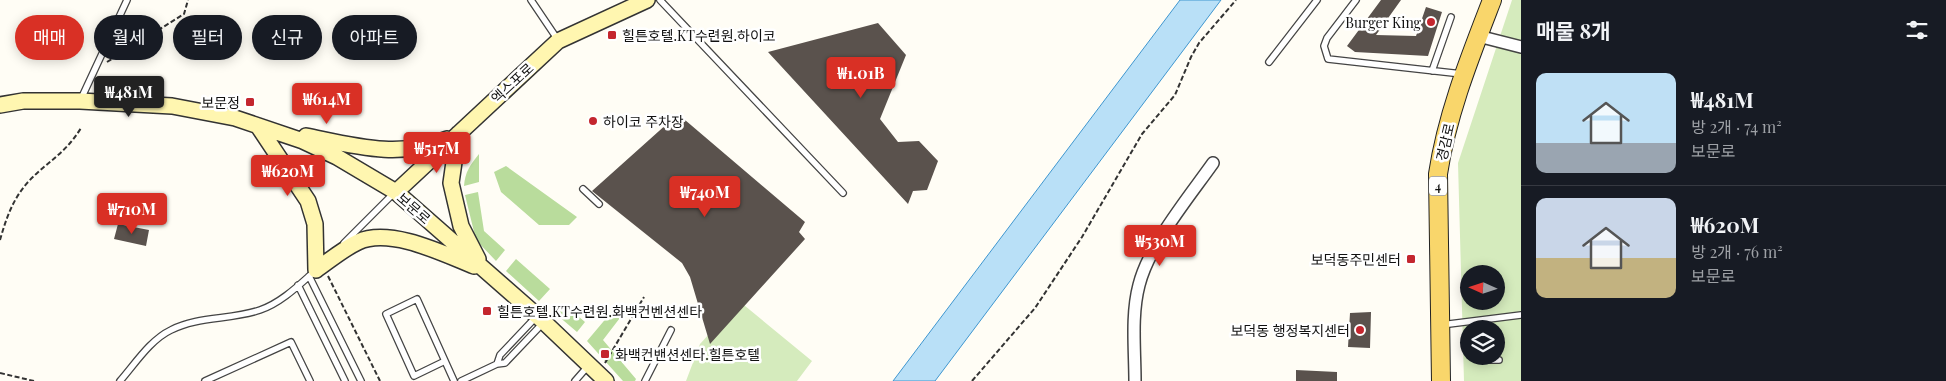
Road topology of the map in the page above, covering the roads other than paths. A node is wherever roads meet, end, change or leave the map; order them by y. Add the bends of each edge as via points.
1 (127, 0) edge
2 (531, 0) edge
3 (647, 0) edge
4 (660, 0) edge
5 (1317, 0) edge
6 (1356, 0) edge
7 (1492, 0) edge
8 (1451, 17) dead end
9 (1478, 36) junction
10 (558, 41) junction
11 (1521, 47) edge
12 (1269, 62) dead end
13 (1432, 71) junction
14 (1465, 75) junction
15 (80, 100) junction
16 (0, 105) edge
17 (258, 126) junction
18 (458, 134) junction
19 (1213, 163) dead end
20 (583, 189) dead end
21 (396, 192) junction
22 (843, 193) dead end
23 (599, 204) dead end
24 (485, 270) junction
25 (316, 271) junction
26 (298, 285) junction
27 (1521, 316) edge
28 (540, 319) junction
29 (1484, 320) edge
30 (1460, 323) edge
31 (1440, 325) junction
32 (671, 330) dead end
33 (445, 361) junction
34 (597, 375) edge
35 (120, 381) edge
36 (205, 381) edge
37 (310, 381) edge
38 (345, 381) edge
39 (361, 381) edge
40 (454, 381) edge
41 (461, 381) edge
42 (575, 381) edge
43 (645, 381) edge
44 (1134, 381) edge
45 (1441, 381) edge

1 - 15 lane
2 - 10 lane
3 - 10 main road, 엑스포로
4 - 22 lane
5 - 12 lane
6 - 13 lane via 1327,38 1324,46 1328,59
7 - 9 main road, 경감로 / 4
8 - 13 lane
9 - 11 street
9 - 14 main road, 경감로 / 4
10 - 18 main road, 엑스포로
13 - 14 lane
14 - 31 main road, 경감로 / 4 via 1443,142 1438,174
15 - 16 main road, 보문로 via 23,101
15 - 17 main road, 보문로 via 172,106 236,118
17 - 18 main road via 392,150 420,149
17 - 21 main road, 보문로 via 337,157
17 - 25 main road via 296,180 310,208 315,224
18 - 21 main road, 엑스포로
18 - 24 main road via 451,183 462,226
19 - 44 street via 1155,248 1142,274 1136,309
20 - 23 lane
21 - 24 main road, 보문로
21 - 25 lane
24 - 25 main road via 409,242 377,238 359,241
24 - 28 main road, 보문로
25 - 26 lane
25 - 39 lane
26 - 35 lane via 260,310 186,323 170,330 158,338
26 - 38 lane
27 - 29 lane
28 - 34 main road, 보문로
28 - 41 lane via 500,355 498,364
30 - 31 lane
31 - 45 main road, 경감로 / 4
32 - 43 lane
33 - 33 lane via 417,299 386,314 414,376
33 - 40 lane
34 - 42 lane
36 - 37 lane via 291,342

